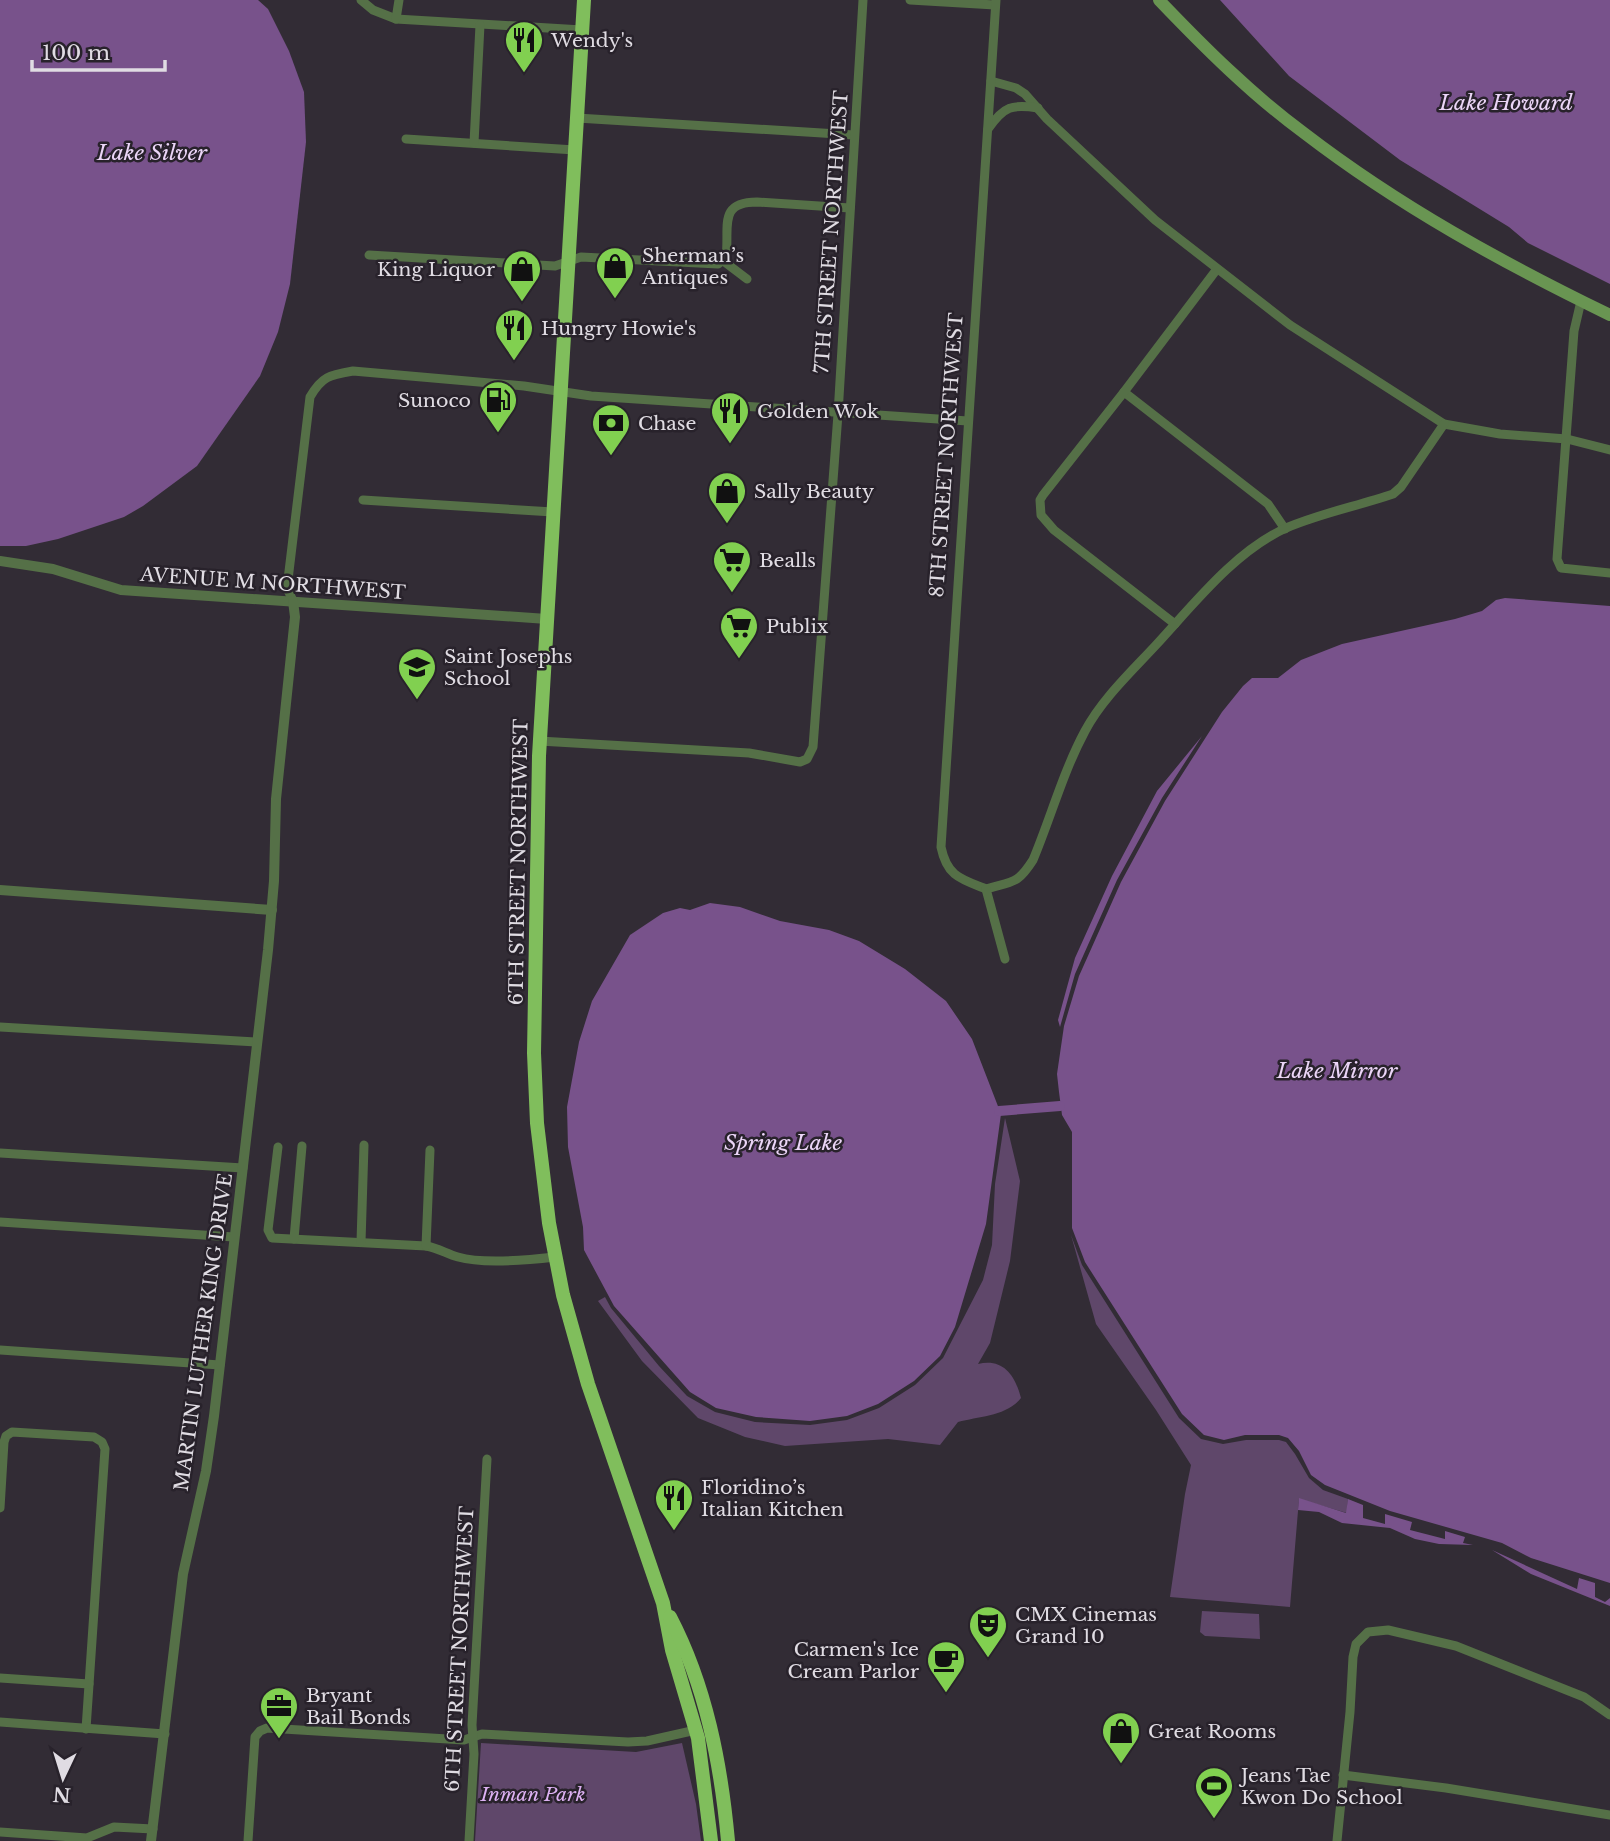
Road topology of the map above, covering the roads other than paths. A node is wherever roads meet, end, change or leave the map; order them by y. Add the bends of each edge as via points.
1 (361, 0) edge
2 (399, 0) edge
3 (584, 0) edge
4 (863, 0) edge
5 (910, 0) edge
6 (1159, 0) edge
7 (995, 3) edge
8 (396, 19) junction
9 (480, 25) junction
10 (582, 30) junction
11 (991, 81) junction
12 (1038, 108) junction
13 (577, 118) junction
14 (987, 130) junction
15 (854, 135) junction
16 (406, 139) dead end
17 (474, 143) junction
18 (575, 150) junction
19 (850, 208) junction
20 (369, 255) dead end
21 (722, 260) junction
22 (568, 262) junction
23 (1217, 269) junction
24 (747, 279) dead end
25 (1581, 301) junction
26 (1610, 315) edge
27 (560, 392) junction
28 (1124, 392) junction
29 (838, 414) junction
30 (968, 421) junction
31 (1444, 424) junction
32 (1567, 439) junction
33 (1610, 450) edge
34 (363, 500) dead end
35 (553, 512) junction
36 (1284, 529) junction
37 (0, 561) edge
38 (1610, 573) edge
39 (293, 601) junction
40 (547, 619) junction
41 (1175, 624) junction
42 (539, 741) junction
43 (986, 889) junction
44 (0, 890) edge
45 (272, 910) junction
46 (1005, 959) dead end
47 (0, 1027) edge
48 (257, 1042) junction
49 (364, 1145) dead end
50 (302, 1146) dead end
51 (278, 1147) dead end
52 (430, 1150) dead end
53 (0, 1153) edge
54 (243, 1168) junction
55 (0, 1222) edge
56 (234, 1237) junction
57 (295, 1239) junction
58 (361, 1242) junction
59 (426, 1247) junction
60 (555, 1257) junction
61 (0, 1350) edge
62 (220, 1365) junction
63 (487, 1459) dead end
64 (0, 1506) edge
65 (663, 1603) junction
66 (0, 1678) edge
67 (89, 1684) junction
68 (1610, 1715) edge
69 (0, 1723) edge
70 (86, 1729) junction
71 (165, 1734) junction
72 (697, 1734) junction
73 (473, 1737) junction
74 (1343, 1775) junction
75 (725, 1807) junction
76 (1610, 1815) edge
77 (153, 1829) junction
78 (0, 1832) edge
79 (11, 1837) edge
80 (151, 1841) edge
81 (248, 1841) edge
82 (469, 1841) edge
83 (711, 1841) edge
84 (728, 1841) edge
85 (1337, 1841) edge

1 - 8 street
2 - 8 street
3 - 10 highway, 6TH STREET NORTHWEST
4 - 15 street, 7TH STREET NORTHWEST
5 - 7 street
6 - 25 main road via 1250,89 1348,166 1454,234
7 - 11 street, 8TH STREET NORTHWEST
8 - 9 street
9 - 10 street
9 - 17 street
10 - 13 highway, 6TH STREET NORTHWEST
11 - 12 street via 1016,88
11 - 14 street, 8TH STREET NORTHWEST
12 - 14 street via 1018,105 1003,110
12 - 23 street via 1155,220
13 - 15 street
13 - 18 highway, 6TH STREET NORTHWEST
14 - 30 street, 8TH STREET NORTHWEST
15 - 19 street, 7TH STREET NORTHWEST
16 - 17 street
17 - 18 street
18 - 22 highway, 6TH STREET NORTHWEST
19 - 21 street via 757,202 737,205 728,216 727,251
19 - 29 street, 7TH STREET NORTHWEST
20 - 22 street via 522,265
21 - 22 street via 711,264 581,257
21 - 24 street
22 - 27 highway, 6TH STREET NORTHWEST
23 - 28 street
23 - 31 street via 1290,325
25 - 26 main road
25 - 32 street via 1574,331
27 - 29 street
27 - 35 highway, 6TH STREET NORTHWEST
27 - 39 street via 353,371 330,375 310,397 288,588
28 - 36 street via 1268,504
28 - 41 street via 1042,495 1041,515
29 - 30 street
29 - 42 street, 7TH STREET NORTHWEST via 814,740 807,759
30 - 43 street, 8TH STREET NORTHWEST via 941,847 948,868 958,878
31 - 32 street
31 - 36 street via 1393,494
32 - 33 street
32 - 38 street via 1557,559 1561,568 1568,570
34 - 35 street
35 - 40 highway, 6TH STREET NORTHWEST
36 - 41 street via 1229,569
37 - 39 street, AVENUE M NORTHWEST via 53,569 121,590
39 - 40 street, AVENUE M NORTHWEST
39 - 45 street, MARTIN LUTHER KING DRIVE via 274,821
40 - 42 highway, 6TH STREET NORTHWEST
41 - 43 street via 1097,712 1077,745 1033,860 1020,878
42 - 60 highway, 6TH STREET NORTHWEST via 534,1064 540,1157
43 - 46 street
44 - 45 street
45 - 48 street, MARTIN LUTHER KING DRIVE
47 - 48 street
48 - 54 street, MARTIN LUTHER KING DRIVE
49 - 58 street
50 - 57 street
51 - 57 street via 268,1230 272,1238
52 - 59 street
53 - 54 street
54 - 56 street, MARTIN LUTHER KING DRIVE
55 - 56 street
56 - 62 street, MARTIN LUTHER KING DRIVE
57 - 58 street
58 - 59 street
59 - 60 street via 460,1257 522,1261
60 - 65 highway, 6TH STREET NORTHWEST via 573,1336
61 - 62 street
62 - 71 street, MARTIN LUTHER KING DRIVE via 207,1461 183,1574
63 - 73 street, 6TH STREET NORTHWEST
64 - 67 street via 4,1442 9,1434 101,1441 105,1449
65 - 72 highway
65 - 75 highway via 685,1646 703,1701
66 - 67 street
67 - 70 street
68 - 74 street via 1584,1697 1456,1646 1374,1630 1362,1637 1353,1651
69 - 70 street
70 - 71 street
71 - 77 street, MARTIN LUTHER KING DRIVE
72 - 73 street via 628,1742
72 - 75 highway via 715,1796
72 - 83 highway
73 - 81 street via 281,1728 260,1731 255,1737
73 - 82 street, 6TH STREET NORTHWEST
74 - 76 street
74 - 85 street
75 - 84 highway
77 - 79 street via 114,1827 87,1838
77 - 80 street, MARTIN LUTHER KING DRIVE
78 - 79 street

